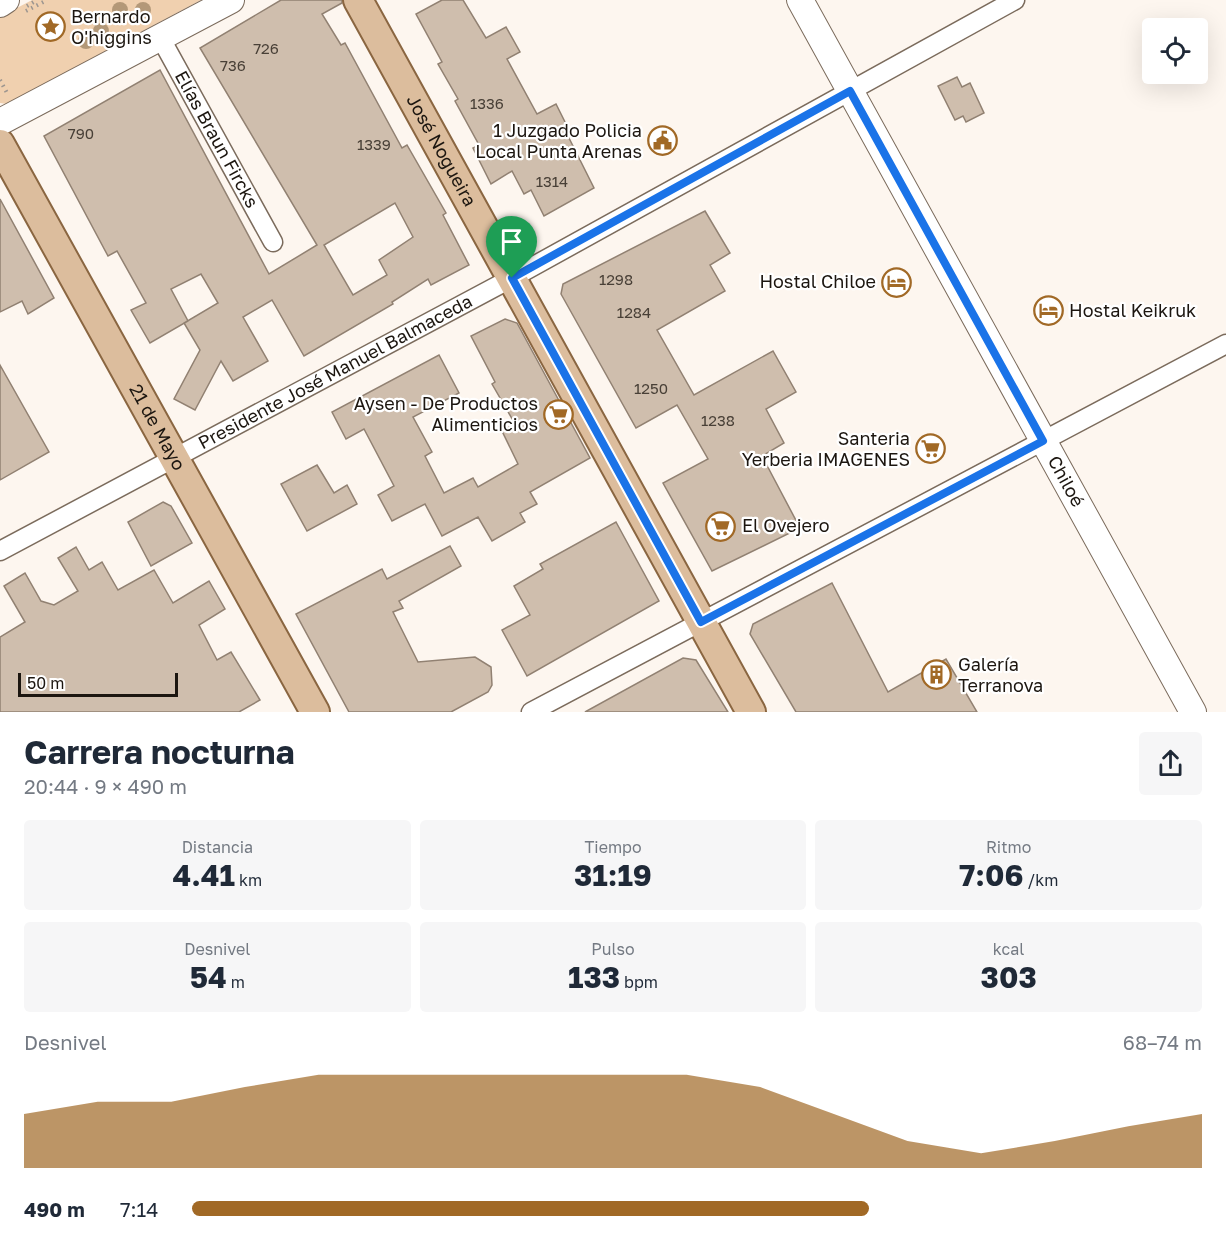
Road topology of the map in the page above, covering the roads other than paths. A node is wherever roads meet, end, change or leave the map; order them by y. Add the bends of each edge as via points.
1 (6, 0) edge
2 (231, 0) edge
3 (358, 0) edge
4 (800, 0) edge
5 (1015, 0) edge
6 (0, 3) edge
7 (160, 37) junction
8 (850, 91) junction
9 (0, 122) edge
10 (0, 144) edge
11 (273, 243) dead end
12 (512, 278) junction
13 (1226, 344) edge
14 (1043, 441) junction
15 (174, 457) junction
16 (0, 551) edge
17 (701, 622) junction
18 (315, 712) edge
19 (531, 712) edge
20 (751, 712) edge
21 (1193, 712) edge

1 - 6 street
2 - 7 street
3 - 12 main road, José Nogueira
4 - 8 street, Chiloé
5 - 8 street, Presidente José Manuel Balmaceda
7 - 9 street
7 - 11 street, Elías Braun Fircks
8 - 12 street, Presidente José Manuel Balmaceda
8 - 14 street, Chiloé
10 - 15 main road, 21 de Mayo
12 - 15 street, Presidente José Manuel Balmaceda
12 - 17 main road, José Nogueira
13 - 14 street
14 - 17 street
14 - 21 street, Chiloé
15 - 16 street, Presidente José Manuel Balmaceda
15 - 18 main road, 21 de Mayo
17 - 19 street
17 - 20 main road, José Nogueira

